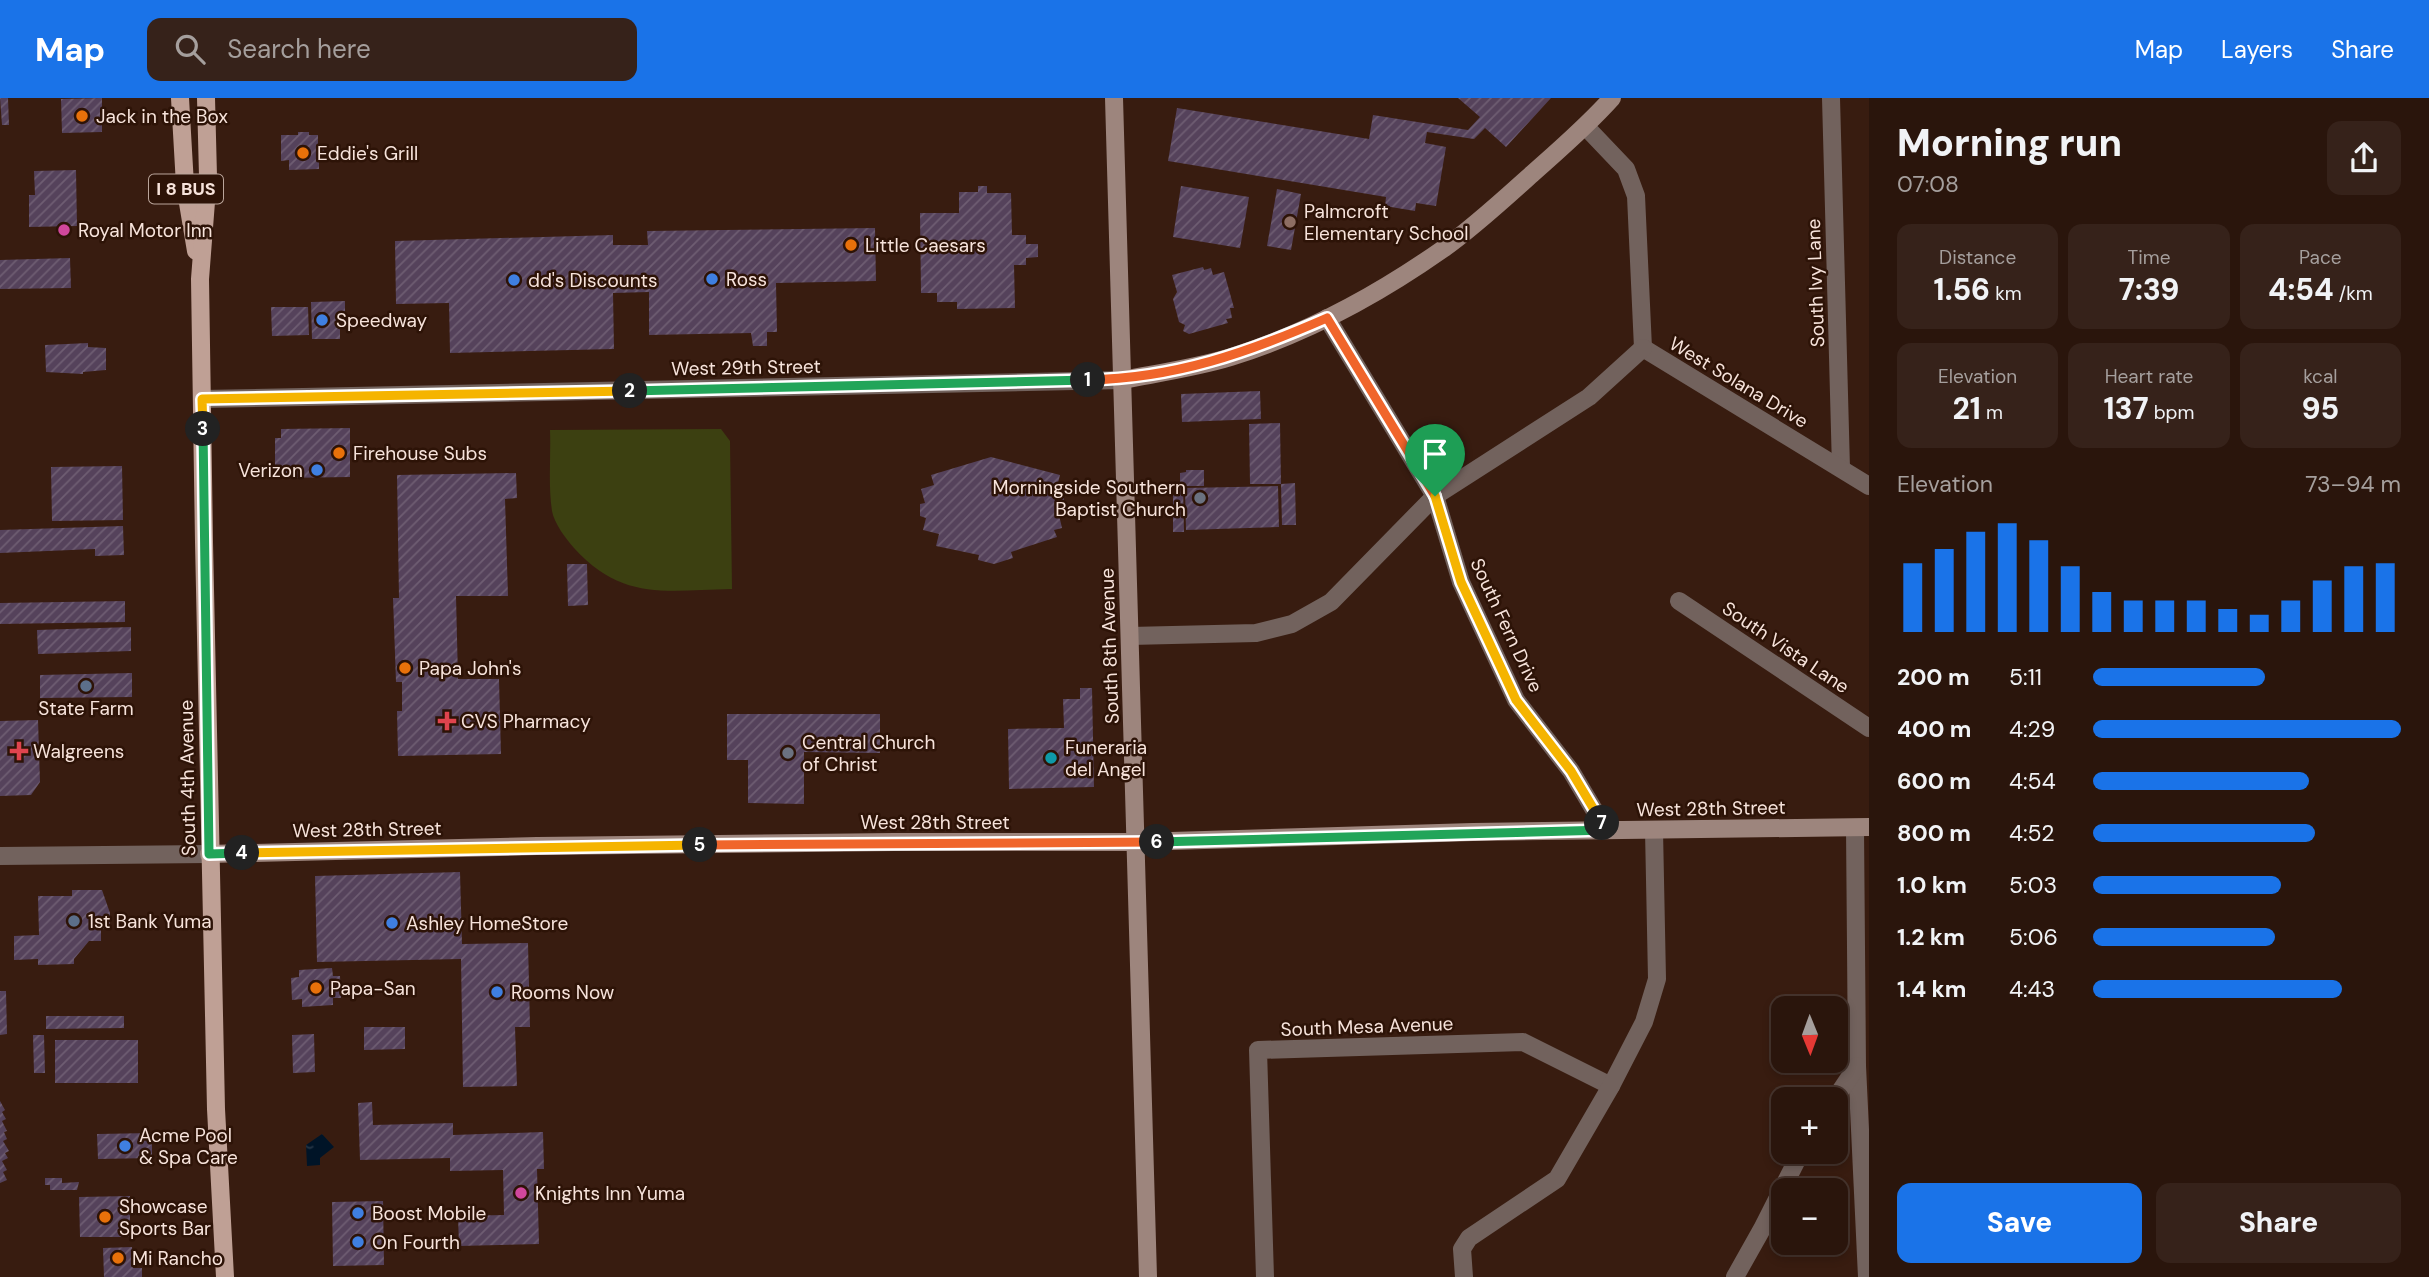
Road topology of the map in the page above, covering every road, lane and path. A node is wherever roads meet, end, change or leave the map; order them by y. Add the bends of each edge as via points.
1 (180, 98) edge
2 (206, 98) edge
3 (1114, 98) edge
4 (1612, 98) edge
5 (1831, 98) edge
6 (1586, 127) junction
7 (200, 279) junction
8 (1327, 318) junction
9 (1643, 348) junction
10 (1122, 380) junction
11 (202, 399) junction
12 (1841, 468) junction
13 (1869, 486) edge
14 (1435, 496) junction
15 (1679, 601) dead end
16 (1130, 636) junction
17 (1869, 728) edge
18 (1862, 827) edge
19 (1606, 830) junction
20 (1654, 830) junction
21 (1137, 842) junction
22 (209, 854) junction
23 (0, 856) edge
24 (1857, 1066) junction
25 (1611, 1086) junction
26 (1843, 1087) edge
27 (1795, 1164) edge
28 (225, 1277) edge
29 (1148, 1277) edge
30 (1265, 1277) edge
31 (1464, 1277) edge
32 (1735, 1277) edge
33 (1867, 1277) edge

1 - 7 main road, South 4th Avenue / I 8 BUS via 185,185
2 - 7 main road, South 4th Avenue / I 8 BUS via 208,176
3 - 10 street, South 8th Avenue
4 - 6 street
5 - 12 street, South Ivy Lane
6 - 8 street via 1445,248
6 - 9 street via 1626,169 1636,195
7 - 11 main road, South 4th Avenue / I 8 BUS
8 - 10 street via 1231,357
8 - 14 street, South Fern Drive
9 - 12 street, West Solana Drive
9 - 14 street, West Solana Drive via 1590,397
10 - 11 street, West 29th Street
10 - 16 street, South 8th Avenue
11 - 22 main road, South 4th Avenue / I 8 BUS
12 - 13 street, West Solana Drive
14 - 16 street, West Solana Drive via 1331,602 1292,624 1256,633
14 - 19 street, South Fern Drive via 1461,582 1516,700 1571,771
15 - 17 street, South Vista Lane
16 - 21 street, South 8th Avenue
18 - 20 street, West 28th Street
18 - 24 street
19 - 20 street, West 28th Street
19 - 21 street, West 28th Street
20 - 25 street via 1657,979 1644,1022
21 - 22 street, West 28th Street
21 - 29 street, South 8th Avenue
22 - 23 street, West 28th Street
22 - 28 main road, South 4th Avenue / I 8 BUS
24 - 26 street
24 - 33 street
25 - 30 street, South Mesa Avenue via 1523,1042 1258,1050
25 - 31 street via 1556,1179 1469,1238 1462,1249
27 - 32 street

